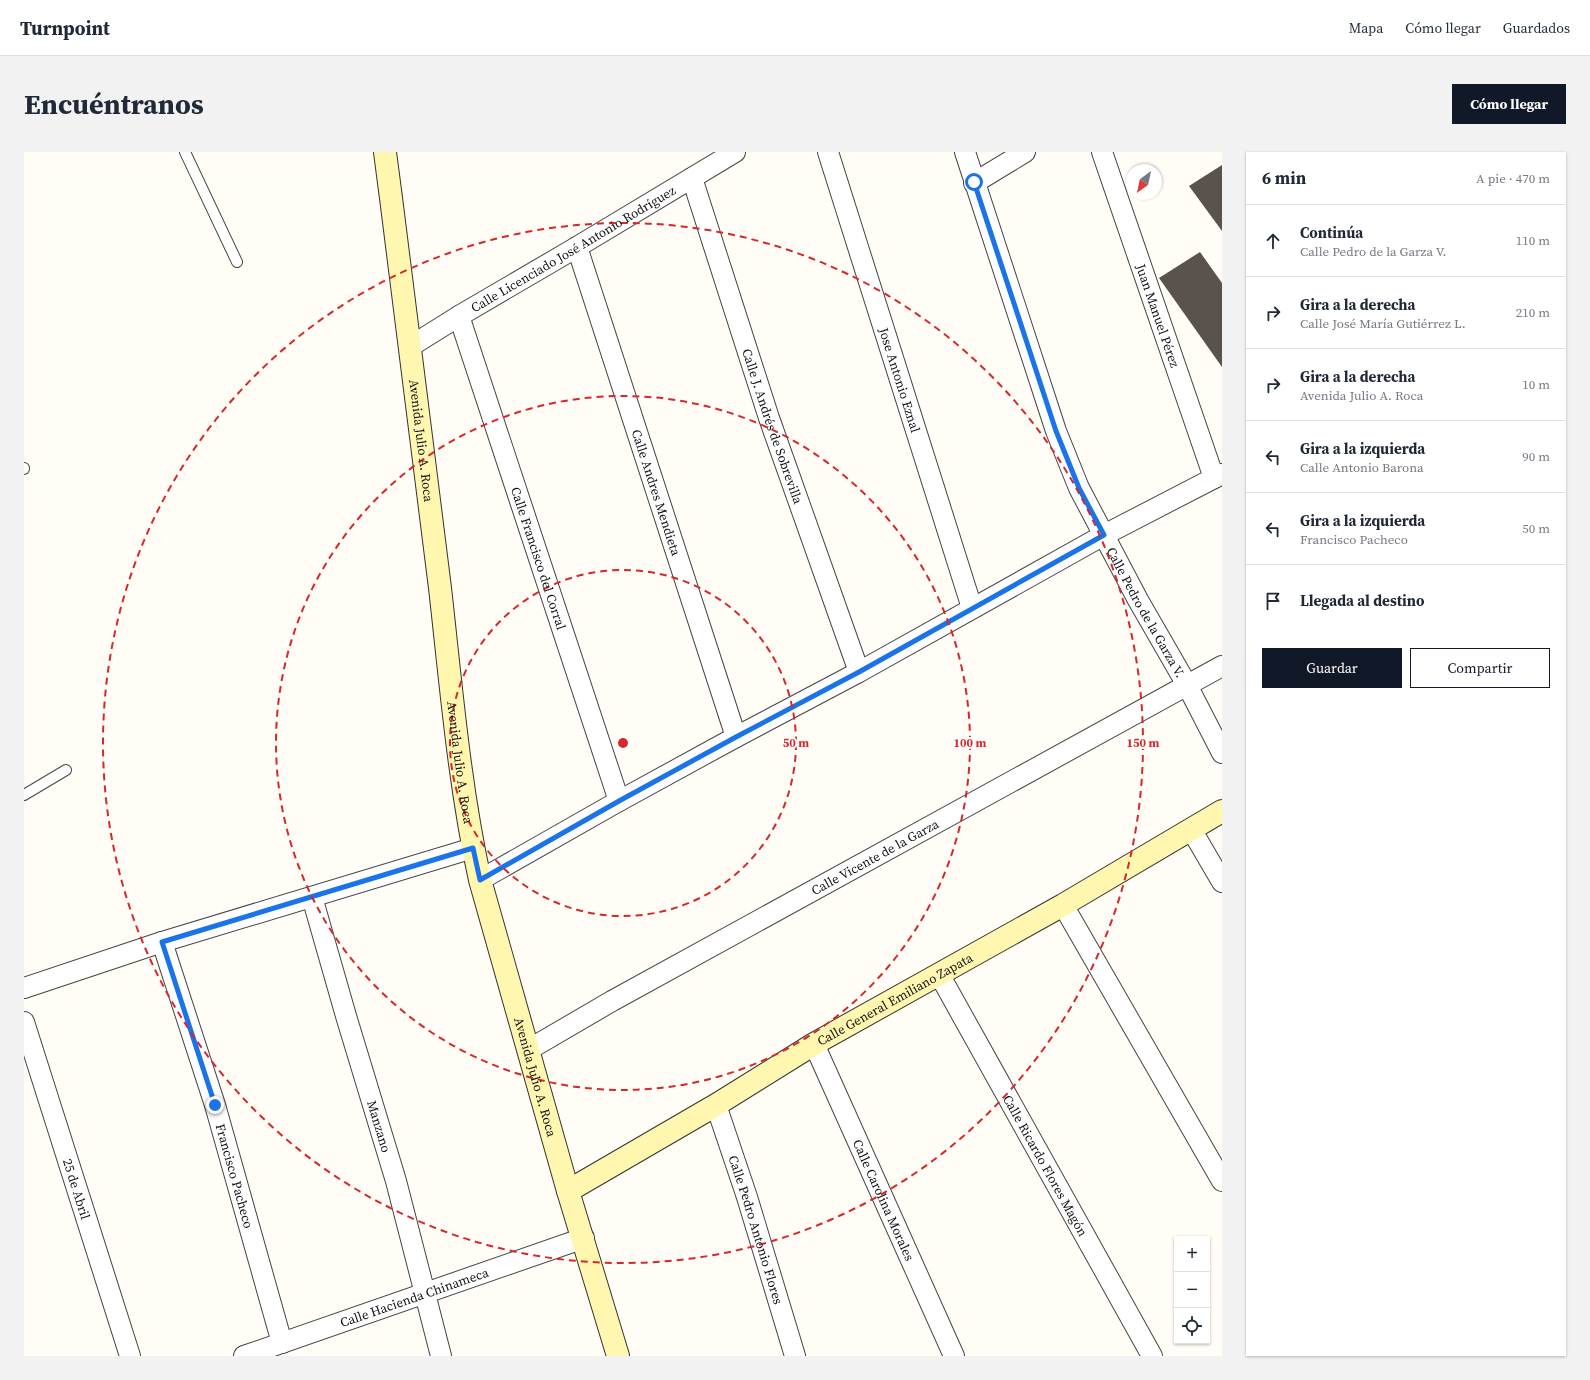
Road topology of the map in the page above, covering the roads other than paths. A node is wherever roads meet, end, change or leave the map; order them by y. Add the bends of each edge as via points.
1 (185, 152) edge
2 (385, 152) edge
3 (735, 152) edge
4 (828, 152) edge
5 (965, 152) edge
6 (1025, 152) edge
7 (1102, 152) edge
8 (692, 178) junction
9 (974, 182) junction
10 (577, 247) junction
11 (237, 262) dead end
12 (458, 316) junction
13 (411, 346) junction
14 (1218, 476) edge
15 (1104, 535) junction
16 (972, 608) junction
17 (1222, 666) edge
18 (859, 672) junction
19 (1187, 686) junction
20 (736, 737) junction
21 (1222, 754) edge
22 (66, 770) dead end
23 (24, 795) edge
24 (619, 801) junction
25 (1222, 811) edge
26 (1191, 829) junction
27 (473, 848) junction
28 (480, 880) junction
29 (1222, 882) edge
30 (312, 897) junction
31 (1063, 905) junction
32 (162, 942) junction
33 (939, 974) junction
34 (24, 988) edge
35 (24, 1022) edge
36 (814, 1044) junction
37 (528, 1050) junction
38 (716, 1104) junction
39 (1222, 1181) edge
40 (568, 1190) junction
41 (584, 1238) junction
42 (424, 1293) junction
43 (282, 1343) junction
44 (130, 1356) edge
45 (244, 1356) edge
46 (441, 1356) edge
47 (618, 1356) edge
48 (795, 1356) edge
49 (954, 1356) edge
50 (1152, 1356) edge

1 - 11 lane
2 - 13 street, Avenida Julio A. Roca
3 - 8 street, Calle Licenciado José Antonio Rodríguez
4 - 16 street, Jose Antonio Eznal
5 - 9 street, Calle Pedro de la Garza V.
6 - 9 street
7 - 14 street, Juan Manuel Pérez
8 - 10 street, Calle Licenciado José Antonio Rodríguez
8 - 18 street, Calle J. Andrés de Sobrevilla via 768,418
9 - 15 street, Calle Pedro de la Garza V. via 1056,431 1079,488
10 - 12 street, Calle Licenciado José Antonio Rodríguez
10 - 20 street, Calle Andres Mendieta
12 - 13 street, Calle Licenciado José Antonio Rodríguez
12 - 24 street, Calle Francisco del Corral
13 - 27 street, Avenida Julio A. Roca via 460,762
14 - 15 street
15 - 16 street
15 - 19 street, Calle Pedro de la Garza V.
16 - 18 street
17 - 19 street, Calle Vicente de la Garza
18 - 20 street
19 - 21 street, Calle Pedro de la Garza V.
19 - 37 street, Calle Vicente de la Garza
20 - 24 street
22 - 23 lane
24 - 28 street
25 - 26 street, Calle General Emiliano Zapata
26 - 29 street
26 - 31 street, Calle General Emiliano Zapata
27 - 28 street, Avenida Julio A. Roca
27 - 30 street
28 - 37 street, Avenida Julio A. Roca
30 - 32 street
30 - 42 street, Manzano via 396,1181
31 - 33 street, Calle General Emiliano Zapata
31 - 39 street
32 - 34 street
32 - 43 street, Francisco Pacheco via 215,1105
33 - 36 street, Calle General Emiliano Zapata
33 - 50 street, Calle Ricardo Flores Magón
35 - 44 street, 25 de Abril
36 - 38 street, Calle General Emiliano Zapata
36 - 49 street, Calle Carolina Morales
37 - 40 street, Avenida Julio A. Roca
38 - 40 street, Calle General Emiliano Zapata
38 - 48 street, Calle Pedro Antonio Flores
40 - 41 street, Avenida Julio A. Roca
41 - 42 street, Calle Hacienda Chinameca
41 - 47 street, Avenida Julio A. Roca
42 - 43 street, Calle Hacienda Chinameca
42 - 46 street, Manzano
43 - 45 street, Calle Hacienda Chinameca

